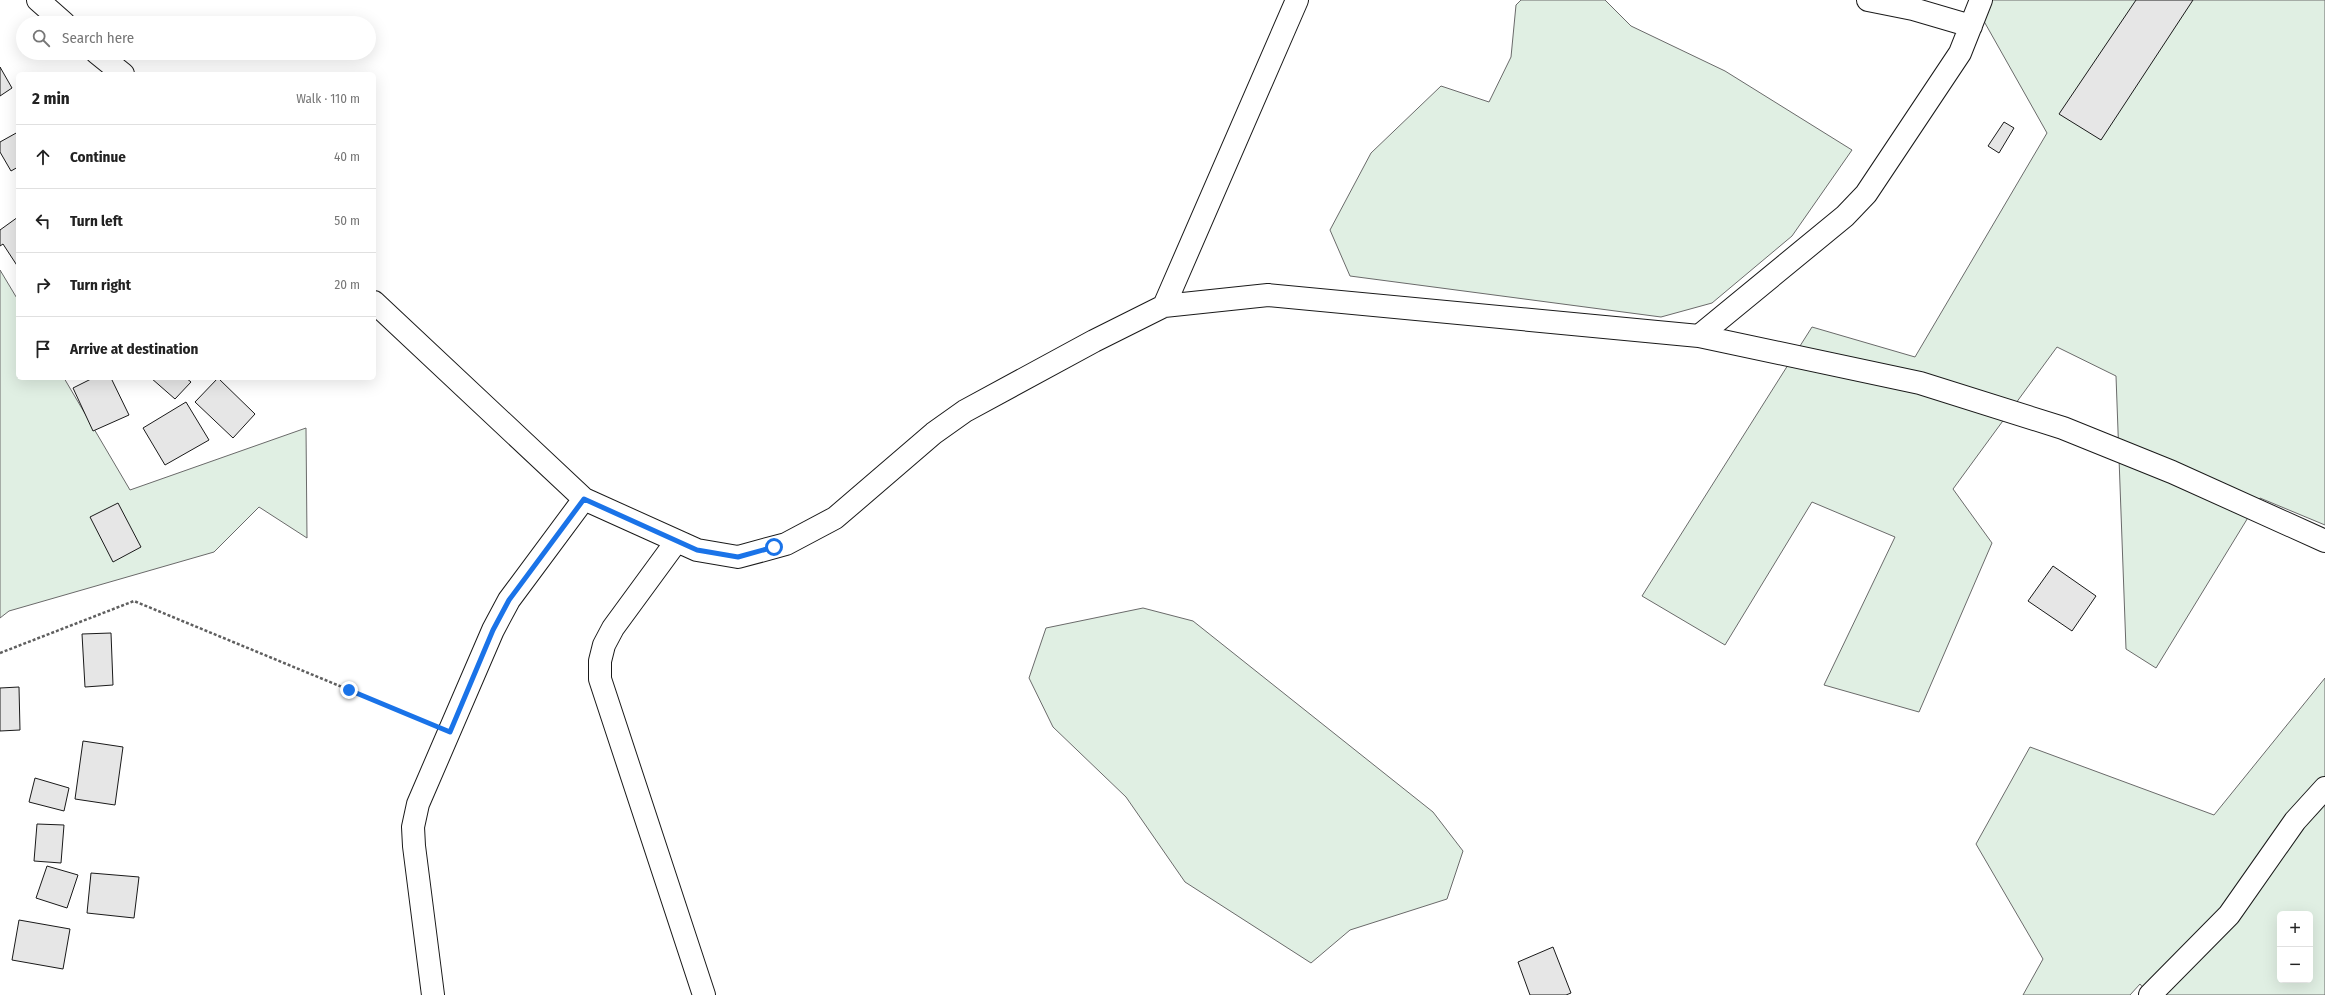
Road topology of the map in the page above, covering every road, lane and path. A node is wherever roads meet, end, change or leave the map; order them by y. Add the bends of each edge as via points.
1 (38, 0) edge
2 (1297, 0) edge
3 (1868, 0) edge
4 (1981, 0) edge
5 (56, 16) edge
6 (1971, 26) junction
7 (106, 60) edge
8 (121, 72) edge
9 (376, 304) edge
10 (1164, 306) junction
11 (1699, 336) junction
12 (584, 499) junction
13 (2325, 541) edge
14 (676, 542) junction
15 (0, 653) edge
16 (450, 732) junction
17 (2325, 788) edge
18 (433, 995) edge
19 (704, 995) edge
20 (2150, 995) edge

1 - 5 street
2 - 10 street
3 - 6 street via 1913,9
4 - 6 street
6 - 11 street via 1960,53 1866,194 1845,216
7 - 8 street
9 - 12 street
10 - 11 street via 1268,295
10 - 14 street via 965,411 934,433 835,518 786,544 738,557 697,550
11 - 13 street via 1920,383 2063,428 2172,472
12 - 14 street
12 - 16 street via 509,600 493,630
14 - 19 street via 613,628 604,645 600,661 600,678
15 - 16 path via 134,601
16 - 18 street via 418,804 413,827
17 - 20 street via 2296,821 2229,915

